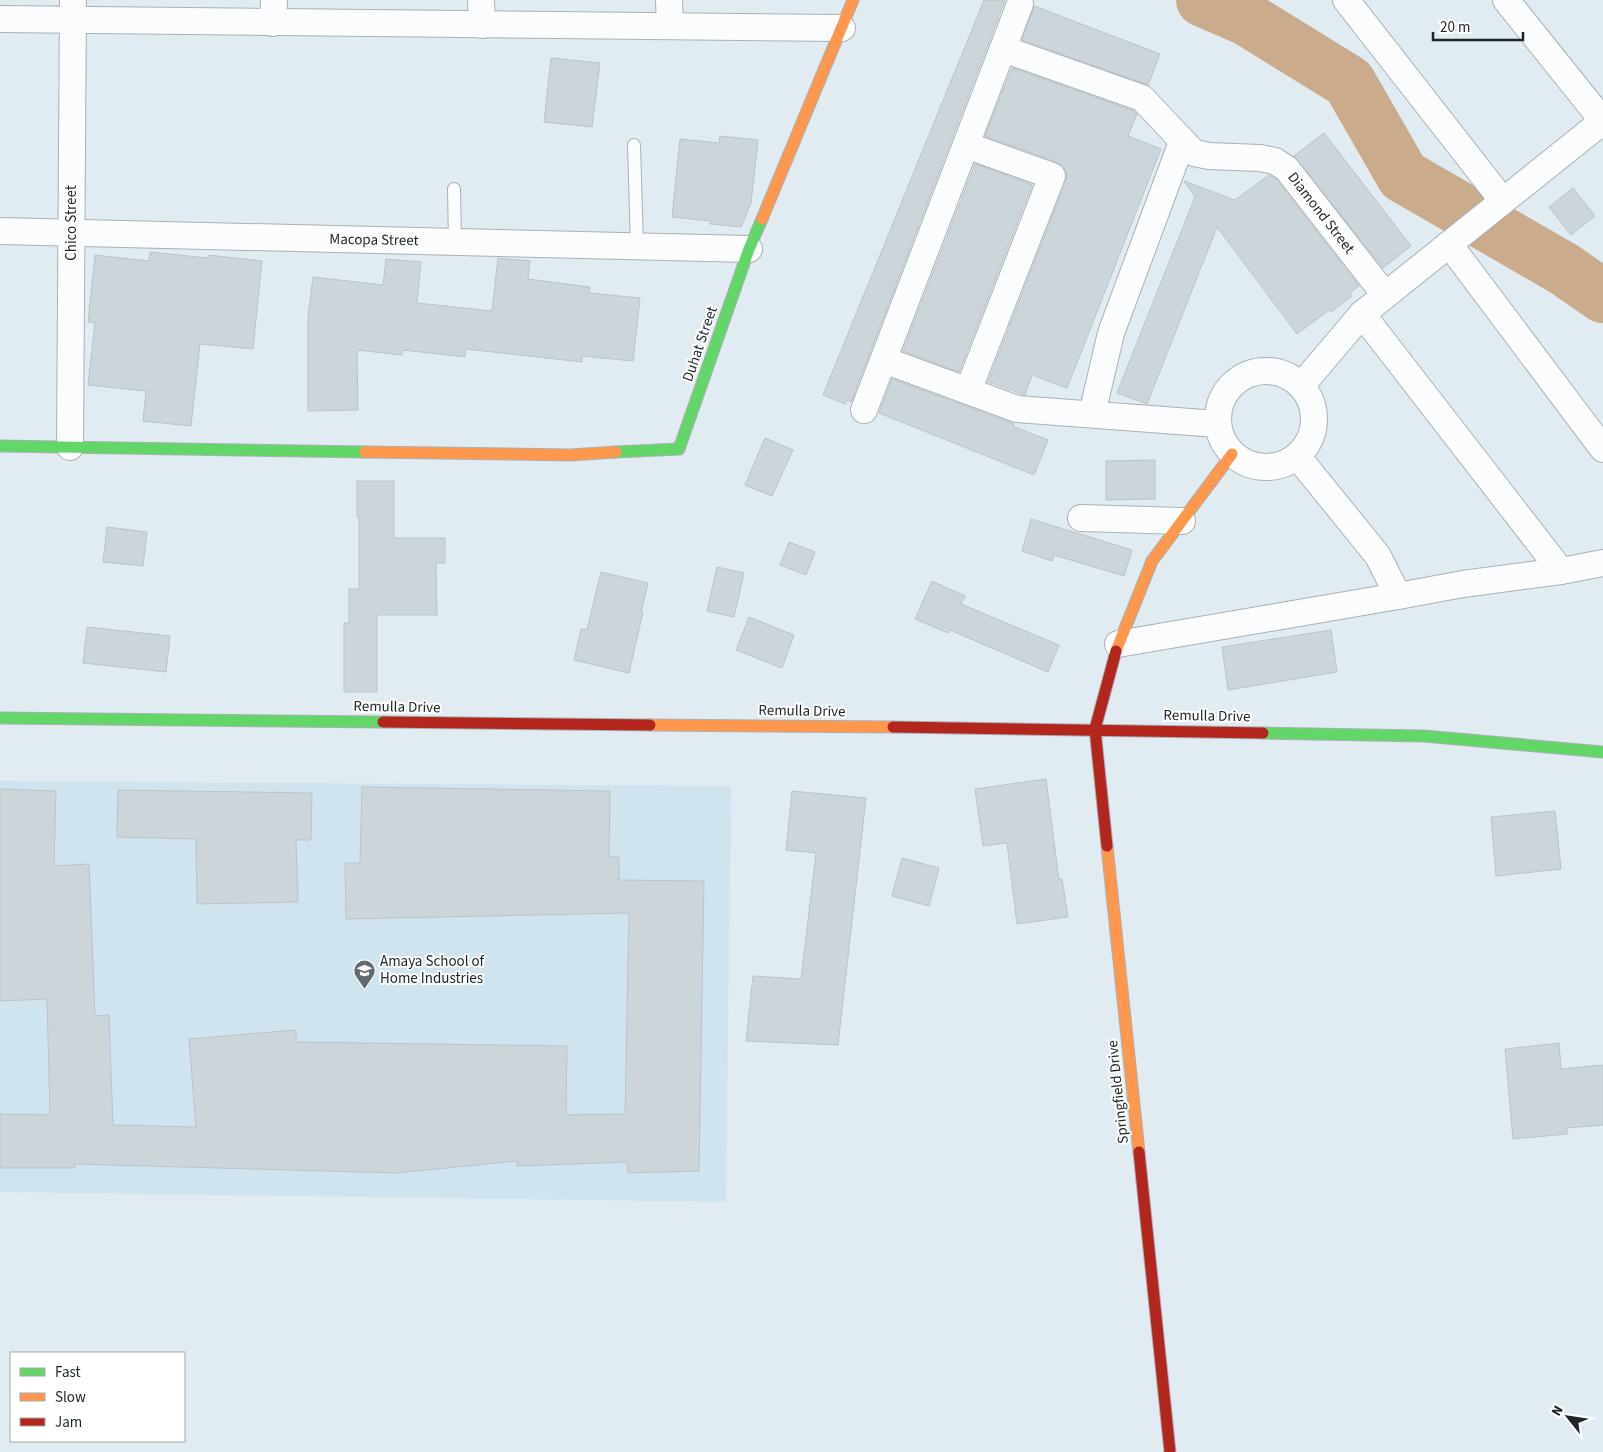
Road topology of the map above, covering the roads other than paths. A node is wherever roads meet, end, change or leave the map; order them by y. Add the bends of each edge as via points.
1 (669, 0) edge
2 (853, 0) edge
3 (1346, 0) edge
4 (1506, 0) edge
5 (1020, 4) dead end
6 (73, 10) edge
7 (274, 11) edge
8 (481, 12) edge
9 (0, 19) edge
10 (670, 26) junction
11 (842, 28) junction
12 (1003, 49) junction
13 (1603, 121) edge
14 (1182, 142) junction
15 (634, 145) dead end
16 (966, 145) junction
17 (454, 189) dead end
18 (1486, 214) junction
19 (0, 231) edge
20 (70, 233) junction
21 (455, 242) junction
22 (1449, 244) junction
23 (637, 246) junction
24 (749, 249) junction
25 (1385, 295) junction
26 (1362, 314) junction
27 (884, 360) junction
28 (1302, 386) junction
29 (968, 391) junction
30 (864, 410) dead end
31 (1092, 414) junction
32 (1217, 424) junction
33 (0, 446) edge
34 (70, 447) junction
35 (1603, 448) edge
36 (1232, 454) junction
37 (1297, 456) junction
38 (1081, 518) dead end
39 (1182, 521) junction
40 (1603, 563) edge
41 (1561, 571) junction
42 (1398, 596) junction
43 (1118, 644) junction
44 (0, 718) edge
45 (1095, 729) junction
46 (1603, 752) edge
47 (1170, 1452) edge

1 - 10 street
2 - 11 street, Duhat Street
3 - 18 street
4 - 13 street
5 - 12 street
6 - 7 street
6 - 9 street
6 - 20 street, Chico Street
7 - 8 street
8 - 10 street
10 - 11 street
11 - 24 street, Duhat Street
12 - 14 street, Diamond Street via 1142,98
12 - 16 street
13 - 18 street
14 - 25 street, Diamond Street via 1194,153 1260,158 1274,161 1287,170
14 - 31 street via 1111,333
15 - 23 lane
16 - 27 street
16 - 29 street via 1052,176
17 - 21 lane
18 - 22 street
19 - 20 street, Macopa Street
20 - 21 street, Macopa Street
20 - 34 street, Chico Street
21 - 23 street, Macopa Street
22 - 25 street
22 - 35 street
23 - 24 street, Macopa Street
24 - 34 street, Duhat Street via 679,449 570,455
25 - 26 street
26 - 28 street
26 - 41 street
27 - 29 street
27 - 30 street
28 - 32 street via 1276,372 1260,371 1246,375 1224,394 1218,408
28 - 37 street via 1314,414 1313,430
29 - 31 street via 1017,409
31 - 32 street
32 - 36 street
33 - 34 street
36 - 37 street via 1243,463 1271,468
36 - 39 street
37 - 42 street via 1378,556
38 - 39 street
39 - 43 street via 1152,561
40 - 41 street
41 - 42 street
42 - 43 street
43 - 45 street
44 - 45 street, Remulla Drive
45 - 46 street, Remulla Drive via 1424,736
45 - 47 street, Springfield Drive

